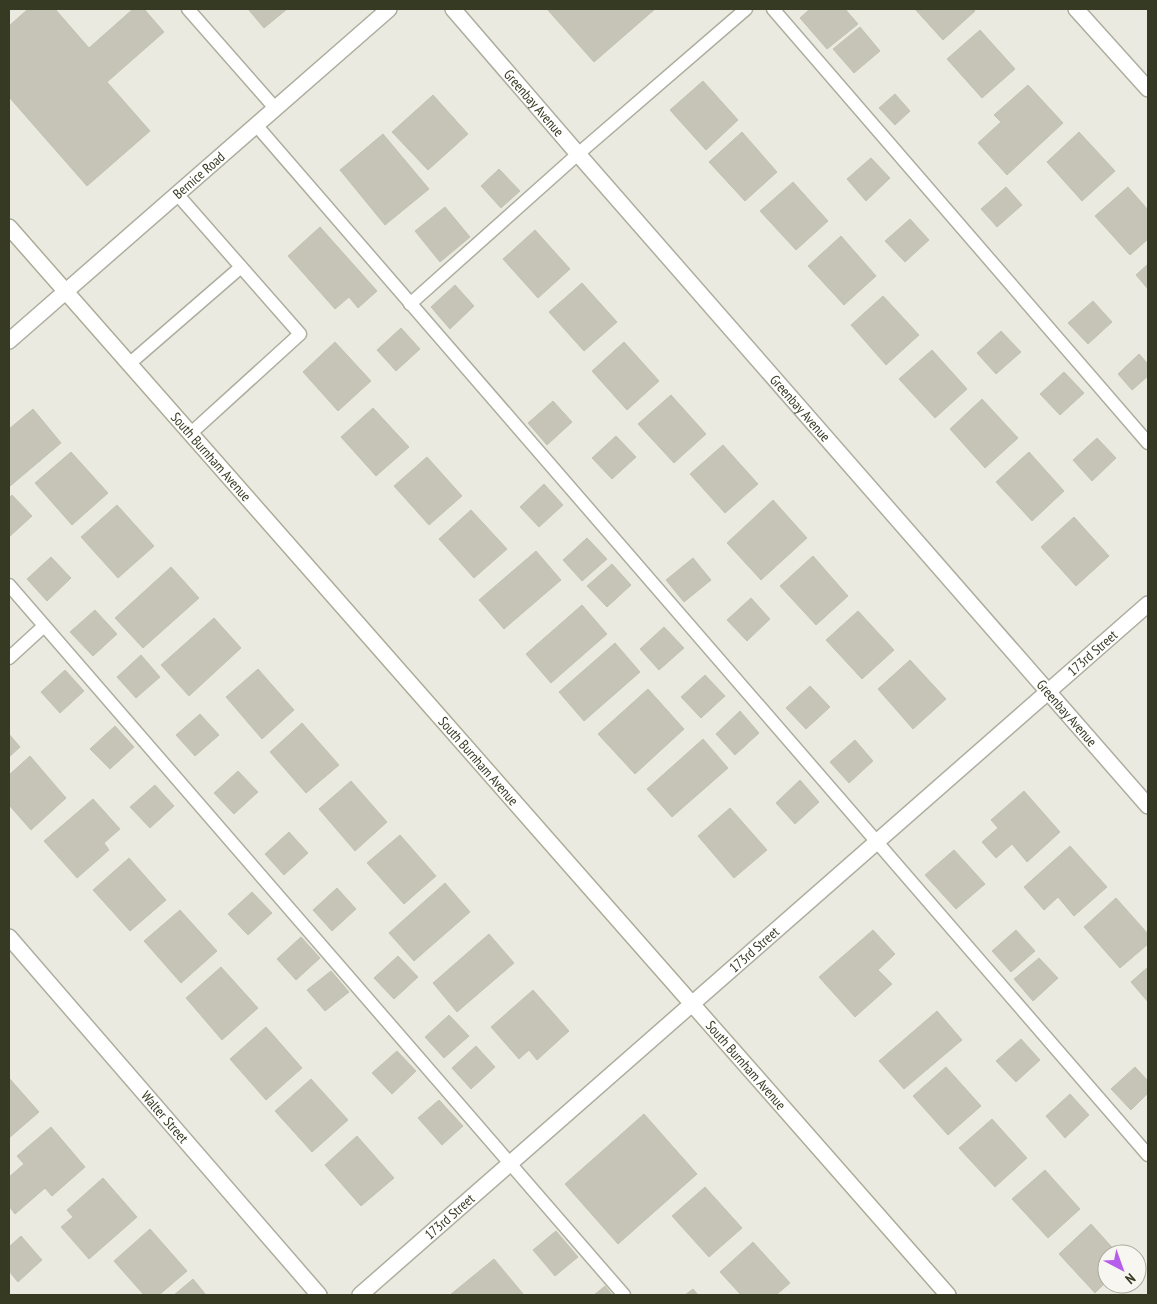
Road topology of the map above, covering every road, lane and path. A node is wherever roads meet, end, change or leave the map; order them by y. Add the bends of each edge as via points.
1 (188, 9) edge
2 (389, 9) edge
3 (453, 9) edge
4 (746, 9) edge
5 (774, 9) edge
6 (1076, 9) edge
7 (1148, 89) edge
8 (275, 108) junction
9 (256, 125) junction
10 (578, 154) junction
11 (177, 194) junction
12 (9, 227) edge
13 (241, 267) junction
14 (66, 292) junction
15 (410, 304) junction
16 (9, 341) edge
17 (129, 364) junction
18 (190, 434) junction
19 (1148, 443) edge
20 (9, 585) edge
21 (1148, 604) edge
22 (44, 626) junction
23 (9, 658) edge
24 (1049, 691) junction
25 (1148, 806) edge
26 (877, 842) junction
27 (9, 937) edge
28 (692, 1004) junction
29 (1148, 1155) edge
30 (509, 1164) junction
31 (319, 1295) edge
32 (360, 1295) edge
33 (624, 1295) edge
34 (948, 1295) edge

1 - 8 lane
2 - 8 street, Bernice Road
3 - 10 street, Greenbay Avenue
4 - 10 lane
5 - 19 lane
6 - 7 street
8 - 9 street, Bernice Road
9 - 11 street, Bernice Road
9 - 15 lane
10 - 15 lane
10 - 24 street, Greenbay Avenue
11 - 13 lane
11 - 14 street, Bernice Road
12 - 14 street, South Burnham Avenue
13 - 17 lane
13 - 18 lane via 300,334
14 - 16 street, Bernice Road
14 - 17 street, South Burnham Avenue
15 - 26 lane
17 - 18 street, South Burnham Avenue
18 - 28 street, South Burnham Avenue
20 - 22 lane
21 - 24 street, 173rd Street
22 - 23 lane
22 - 30 lane
24 - 25 street, Greenbay Avenue
24 - 26 street, 173rd Street
26 - 28 street, 173rd Street
26 - 29 lane
27 - 31 street, Walter Street
28 - 30 street, 173rd Street
28 - 34 street, South Burnham Avenue
30 - 32 street, 173rd Street
30 - 33 lane

